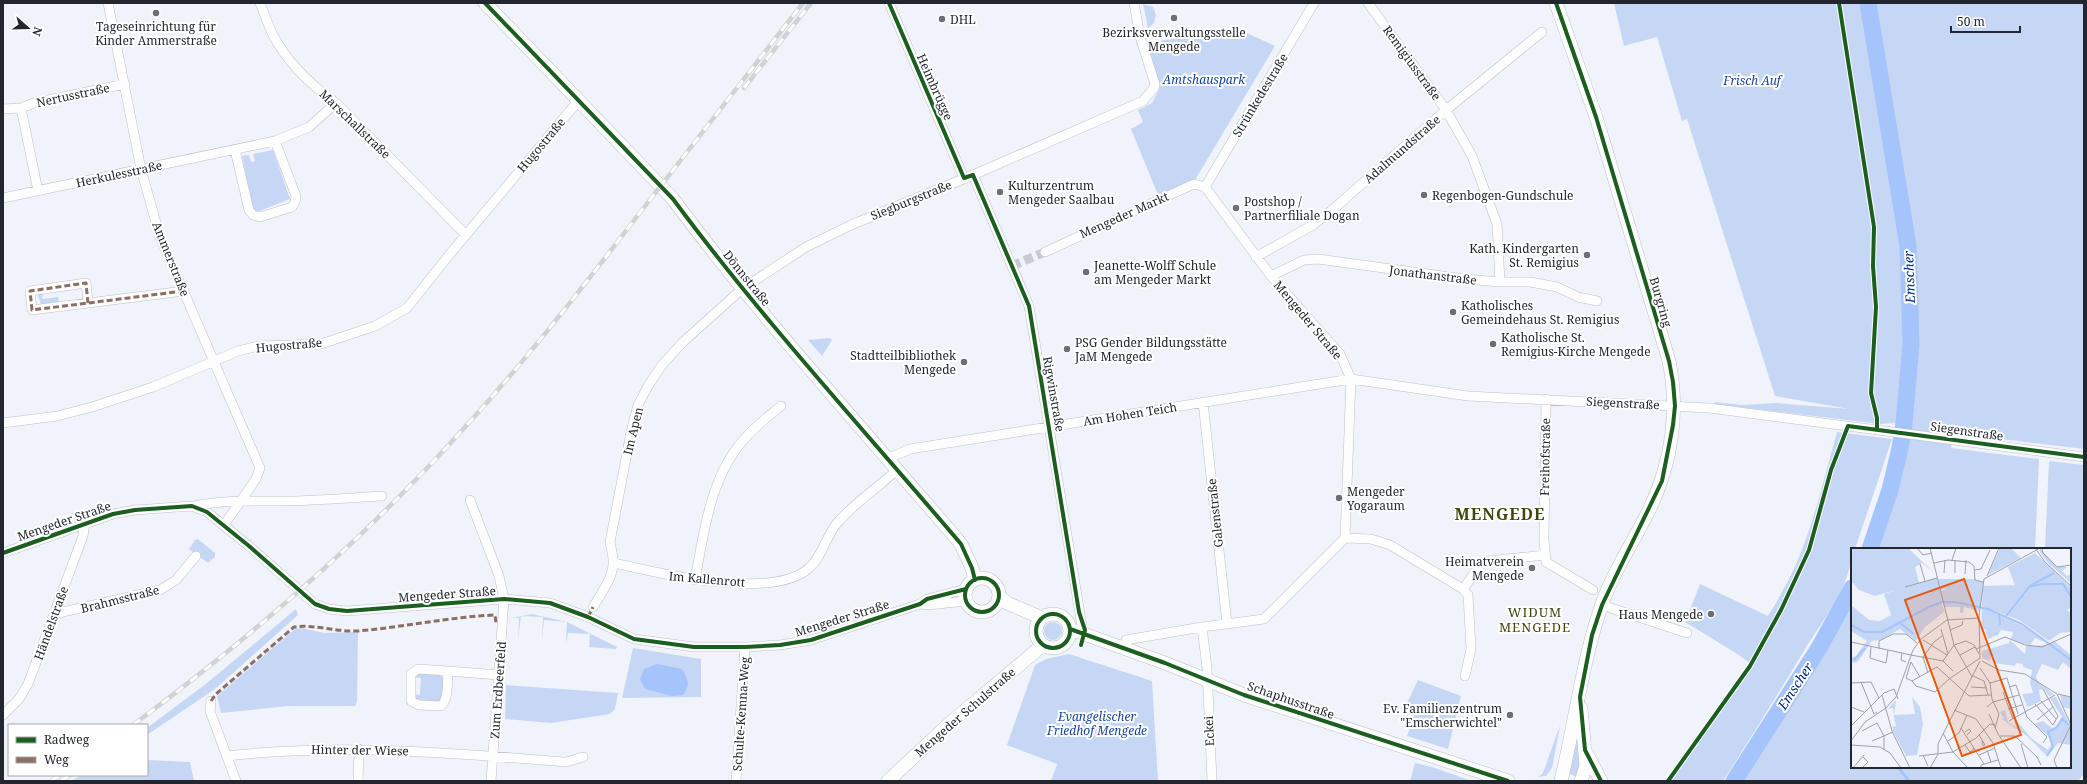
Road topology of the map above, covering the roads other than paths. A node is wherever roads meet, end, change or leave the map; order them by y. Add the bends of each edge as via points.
1 (108, 3) edge
2 (260, 3) edge
3 (485, 3) edge
4 (889, 3) edge
5 (1134, 3) edge
6 (1314, 3) edge
7 (1368, 3) edge
8 (1556, 3) edge
9 (1542, 32) dead end
10 (125, 84) junction
11 (579, 100) junction
12 (336, 103) junction
13 (21, 108) junction
14 (3, 109) edge
15 (1446, 110) junction
16 (275, 141) junction
17 (235, 150) junction
18 (141, 170) junction
19 (969, 176) junction
20 (1205, 187) junction
21 (38, 191) junction
22 (3, 198) edge
23 (466, 235) junction
24 (1045, 252) tunnel mouth
25 (1256, 257) junction
26 (1271, 276) junction
27 (1500, 282) junction
28 (742, 289) junction
29 (184, 291) junction
30 (1597, 301) dead end
31 (88, 303) junction
32 (214, 361) junction
33 (1351, 379) junction
34 (1546, 399) junction
35 (1203, 402) junction
36 (781, 406) dead end
37 (1675, 406) junction
38 (3, 423) edge
39 (1050, 428) junction
40 (2084, 457) edge
41 (888, 459) junction
42 (897, 470) junction
43 (382, 496) dead end
44 (241, 500) junction
45 (470, 500) dead end
46 (192, 506) junction
47 (85, 523) junction
48 (224, 525) junction
49 (1345, 538) junction
50 (3, 553) edge
51 (196, 556) dead end
52 (1545, 559) junction
53 (614, 563) junction
54 (696, 580) junction
55 (974, 587) junction
56 (1463, 589) junction
57 (1593, 590) dead end
58 (504, 599) junction
59 (997, 602) junction
60 (1602, 605) junction
61 (593, 607) dead end
62 (54, 614) junction
63 (1039, 623) junction
64 (1227, 624) junction
65 (1202, 626) junction
66 (1073, 631) junction
67 (1687, 633) dead end
68 (1126, 640) dead end
69 (1042, 645) junction
70 (745, 647) junction
71 (448, 671) junction
72 (499, 675) junction
73 (1465, 676) dead end
74 (1207, 680) junction
75 (1580, 697) junction
76 (210, 701) dead end
77 (3, 715) edge
78 (359, 749) junction
79 (1585, 750) junction
80 (227, 756) junction
81 (493, 756) junction
82 (583, 757) dead end
83 (236, 781) edge
84 (358, 781) edge
85 (491, 781) edge
86 (736, 781) edge
87 (888, 781) edge
88 (1212, 781) edge
89 (1508, 781) edge
90 (1561, 781) edge
91 (1581, 781) edge
92 (1601, 781) edge

1 - 10 street, Ammerstraße
2 - 12 street, Marschallstraße via 273,34 288,58 323,94
3 - 11 main road, Dönnstraße
4 - 19 street, Heimbrügge
5 - 19 street, Siegburgstraße via 1140,37 1154,78 1154,88 1150,94 1143,101
6 - 20 street, Strünkedestraße
7 - 15 street, Remigiusstraße
8 - 37 main road, Burgring via 1596,117 1669,361
9 - 15 street, Adalmundstraße
10 - 13 street, Nertusstraße
10 - 18 street, Ammerstraße
11 - 23 street, Hugostraße
11 - 28 main road, Dönnstraße via 673,199
12 - 16 street, Herkulesstraße via 309,127
12 - 23 street, Marschallstraße
13 - 14 street, Nertusstraße
13 - 21 street, Nertusstraße
15 - 25 street, Adalmundstraße via 1313,225
15 - 27 street, Remigiusstraße via 1472,156 1497,224
16 - 17 street, Herkulesstraße
16 - 17 street via 296,196 295,202 292,206 260,217 249,210
17 - 18 street, Herkulesstraße
18 - 21 street, Herkulesstraße
18 - 29 street, Ammerstraße via 160,237
19 - 28 street, Siegburgstraße via 836,232 806,247
19 - 39 street, Rigwinstraße via 1029,306
20 - 24 street, Mengeder Markt via 1194,184
20 - 25 street, Mengeder Straße
21 - 22 street, Herkulesstraße
23 - 32 street, Hugostraße via 407,308 375,326 321,344 259,346
25 - 26 street, Mengeder Straße
26 - 27 street, Jonathanstraße via 1304,260 1318,260
26 - 33 street, Mengeder Straße via 1340,354
27 - 30 street, Jonathanstraße via 1550,285 1578,297
28 - 41 main road, Dönnstraße
28 - 53 street, Im Apen via 683,342 662,365 638,405 610,542
29 - 31 street
29 - 32 street, Ammerstraße
31 - 31 street via 32,310 30,291 86,283
32 - 38 street, Hugostraße via 153,387 92,407 57,416
32 - 44 street, Ammerstraße via 260,468
33 - 34 street, Siegenstraße via 1454,395
33 - 35 street, Am Hohen Teich
33 - 49 street, Mengeder Straße
34 - 37 street, Siegenstraße
34 - 52 street, Freihofstraße
35 - 39 street, Am Hohen Teich
35 - 64 street, Galenstraße
36 - 54 street via 748,435 726,467 708,514
37 - 40 street, Siegenstraße via 1716,409
37 - 60 main road, Burgring via 1662,481
39 - 41 street, Am Hohen Teich via 910,449
39 - 66 street, Rigwinstraße
41 - 42 main road, Dönnstraße
42 - 54 street, Im Kallenrott via 837,522 818,558 801,574 763,582 728,583
42 - 55 main road, Dönnstraße via 961,544 974,554
43 - 44 street via 280,501
44 - 46 street
44 - 48 street, Ammerstraße
45 - 58 street, Mengeder Straße via 499,576
46 - 47 street, Mengeder Straße via 135,510
46 - 48 street, Mengeder Straße via 207,512
47 - 50 street, Mengeder Straße
47 - 62 street, Händelstraße via 83,536
48 - 58 street, Mengeder Straße via 321,607 347,611
49 - 56 street via 1371,540 1390,545
49 - 64 street via 1270,615 1251,622
51 - 62 street, Brahmsstraße via 176,580 160,590
52 - 56 street via 1481,564
52 - 57 street
53 - 54 street, Im Kallenrott via 661,575
53 - 61 street via 611,575
55 - 59 main road, Dönnstraße via 997,587
55 - 59 main road via 976,611 986,612
55 - 70 street, Mengeder Straße via 928,605 920,604 811,640
56 - 73 street via 1468,595 1471,648
58 - 70 street, Mengeder Straße via 562,606 634,639 694,647
58 - 72 street, Zum Erdbeerfeld
59 - 63 main road via 1007,603
60 - 67 street
60 - 75 main road, Burgring via 1590,642
62 - 77 street, Händelstraße via 28,684 19,699
63 - 66 main road via 1048,615 1058,615 1066,620
63 - 69 main road via 1037,638
64 - 65 street
65 - 68 street
65 - 74 street
66 - 69 main road via 1065,643 1056,648
66 - 74 main road, Schaphusstraße
69 - 87 main road, Mengeder Schulstraße via 950,723
70 - 86 street, Schulte-Kemna-Weg
71 - 71 street via 414,670 411,674 411,701 419,706 441,706 445,703
71 - 72 street
72 - 81 street, Zum Erdbeerfeld
74 - 88 street, Eckei
74 - 89 main road, Schaphusstraße via 1356,733
75 - 79 main road
75 - 90 main road
76 - 80 street via 210,711
78 - 80 street, Hinter der Wiese via 278,750
78 - 81 street, Hinter der Wiese
78 - 84 street
79 - 91 main road via 1586,769
79 - 92 main road
80 - 83 street
81 - 82 street, Hinter der Wiese via 566,762
81 - 85 street, Zum Erdbeerfeld

